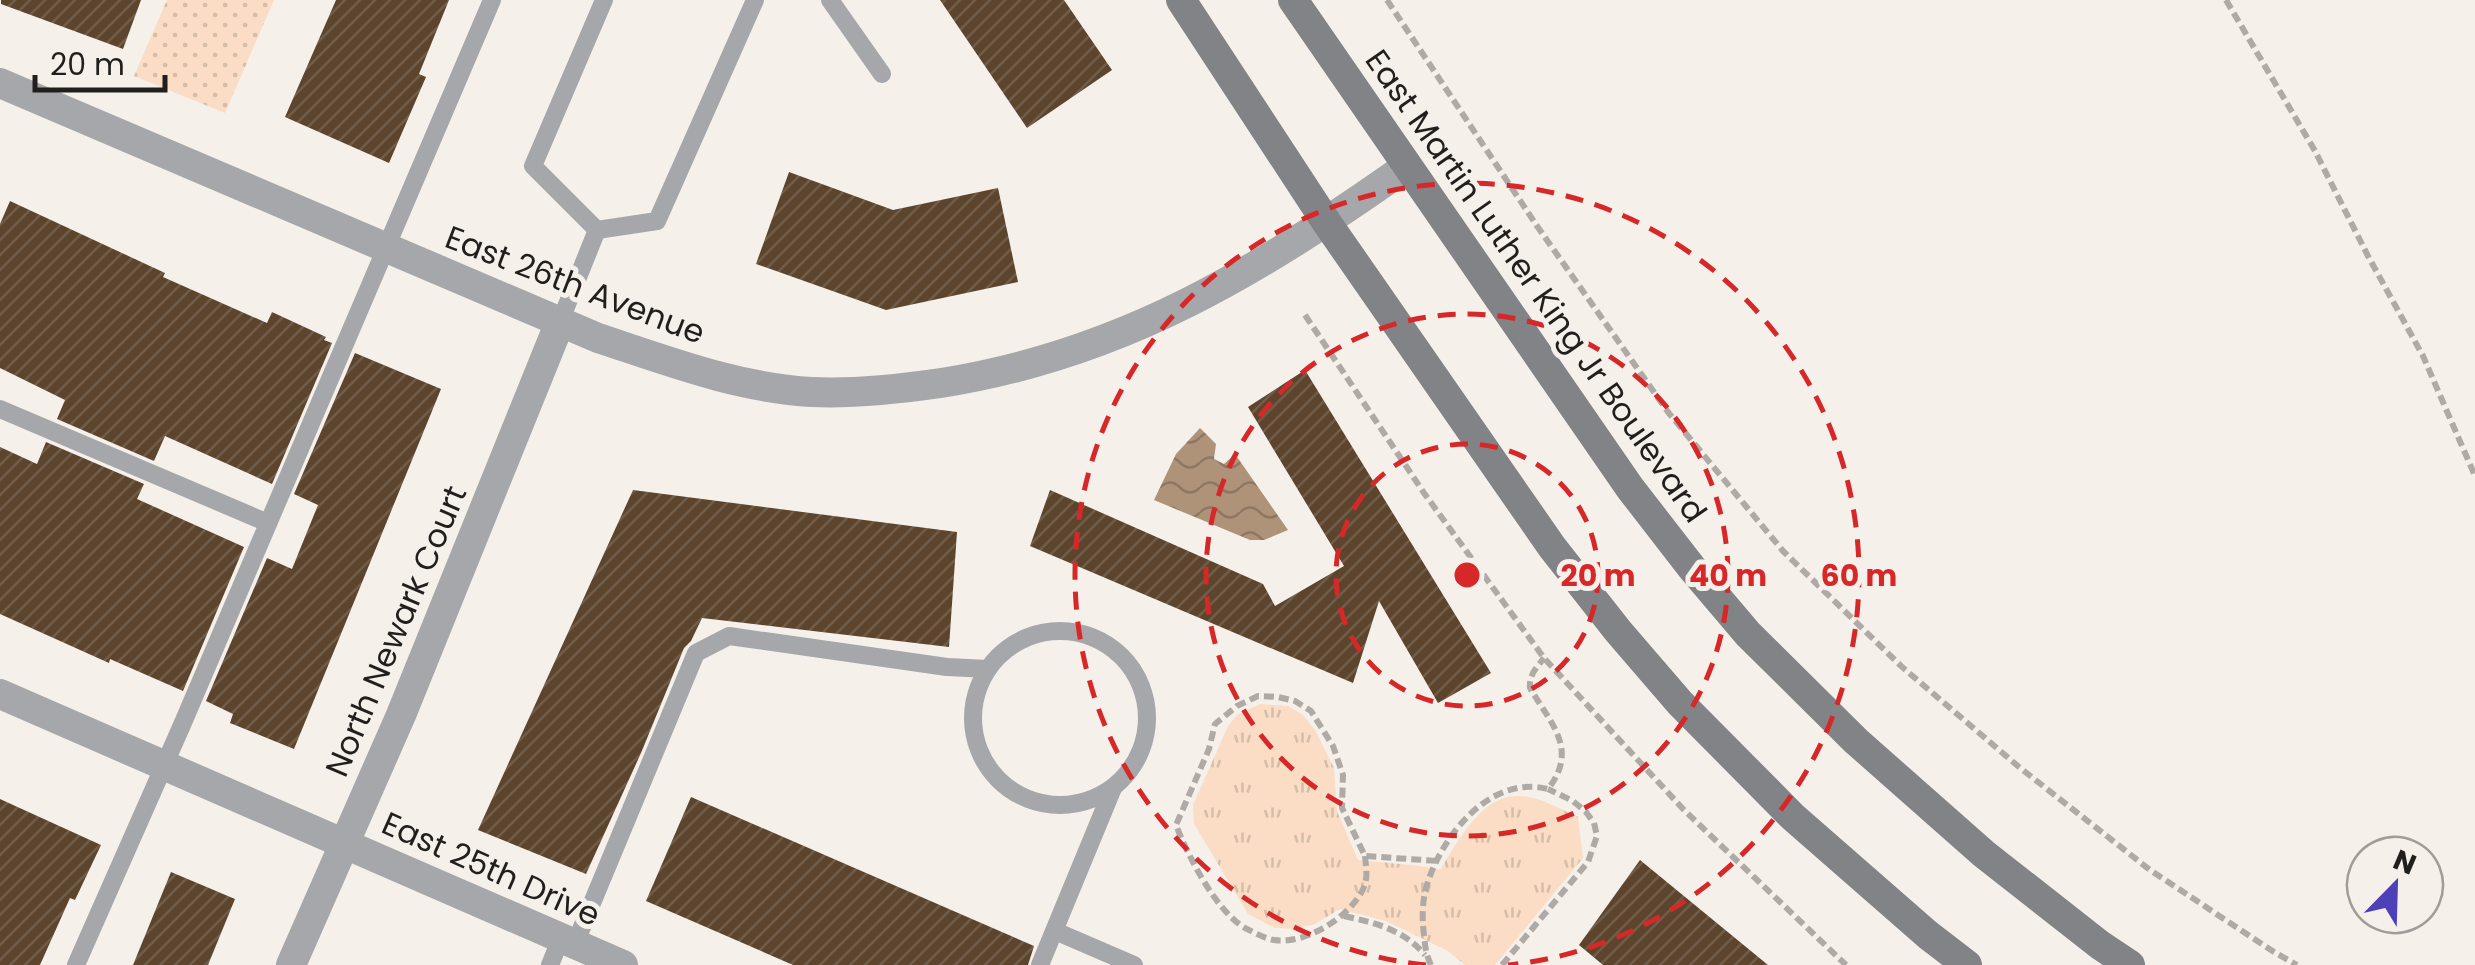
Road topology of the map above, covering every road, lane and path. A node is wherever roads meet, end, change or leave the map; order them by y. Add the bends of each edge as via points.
1 (492, 0) edge
2 (604, 0) edge
3 (755, 0) edge
4 (830, 0) edge
5 (1181, 0) edge
6 (1293, 0) edge
7 (1386, 0) edge
8 (2226, 0) edge
9 (882, 74) dead end
10 (0, 83) edge
11 (1406, 167) junction
12 (1327, 223) junction
13 (596, 230) junction
14 (385, 248) junction
15 (1305, 315) dead end
16 (560, 322) junction
17 (0, 408) edge
18 (2475, 476) edge
19 (268, 523) junction
20 (1544, 658) junction
21 (988, 669) junction
22 (0, 694) edge
23 (164, 765) junction
24 (1113, 788) junction
25 (1548, 789) junction
26 (344, 842) junction
27 (1364, 856) junction
28 (1438, 861) junction
29 (1342, 916) junction
30 (1055, 932) junction
31 (562, 949) edge
32 (1429, 961) edge
33 (76, 965) edge
34 (290, 965) edge
35 (624, 965) edge
36 (1040, 965) edge
37 (1134, 965) edge
38 (1502, 965) edge
39 (1846, 965) edge
40 (1967, 965) edge
41 (2130, 965) edge
42 (2297, 965) edge

1 - 14 lane
2 - 13 lane via 532,166
3 - 13 lane via 657,221
4 - 9 lane
5 - 12 main road
6 - 11 main road, East Martin Luther King Jr Boulevard
7 - 42 path via 1668,412 1783,551 1901,666 2019,767 2150,870
8 - 18 path via 2316,152 2422,356
10 - 14 street, East 26th Avenue
11 - 12 street, East 26th Avenue
11 - 41 main road, East Martin Luther King Jr Boulevard via 1630,488 1748,634 1856,742 1984,854
12 - 16 street, East 26th Avenue via 1238,278 1114,337 986,376 921,386 808,392 751,383 700,372
12 - 40 main road via 1552,547 1680,703 1793,817
13 - 16 lane
14 - 16 street, East 26th Avenue
14 - 19 lane
15 - 20 path
16 - 26 street, North Newark Court via 402,716
17 - 19 lane
19 - 23 lane
20 - 25 path via 1530,688 1563,754
20 - 39 path via 1684,810
21 - 24 lane via 973,720 990,770 1009,789 1059,806
21 - 24 lane via 1022,641 1066,631 1095,638 1120,655 1148,708 1146,738 1134,766
21 - 31 lane via 728,636 696,653
22 - 23 street, East 25th Drive
23 - 26 street, East 25th Drive
23 - 33 lane
24 - 30 lane
25 - 28 path via 1496,794 1468,817
25 - 38 path via 1586,812 1596,836 1588,862
26 - 31 street, East 25th Drive
26 - 34 street, North Newark Court
27 - 28 path
27 - 29 path via 1365,886
27 - 29 path via 1342,808 1343,774 1333,746 1310,711 1296,701 1258,696 1216,724 1176,825 1200,874 1242,926 1274,940 1322,930
28 - 32 path via 1423,903
29 - 32 path via 1400,932
30 - 36 lane
30 - 37 lane
31 - 35 street, East 25th Drive

